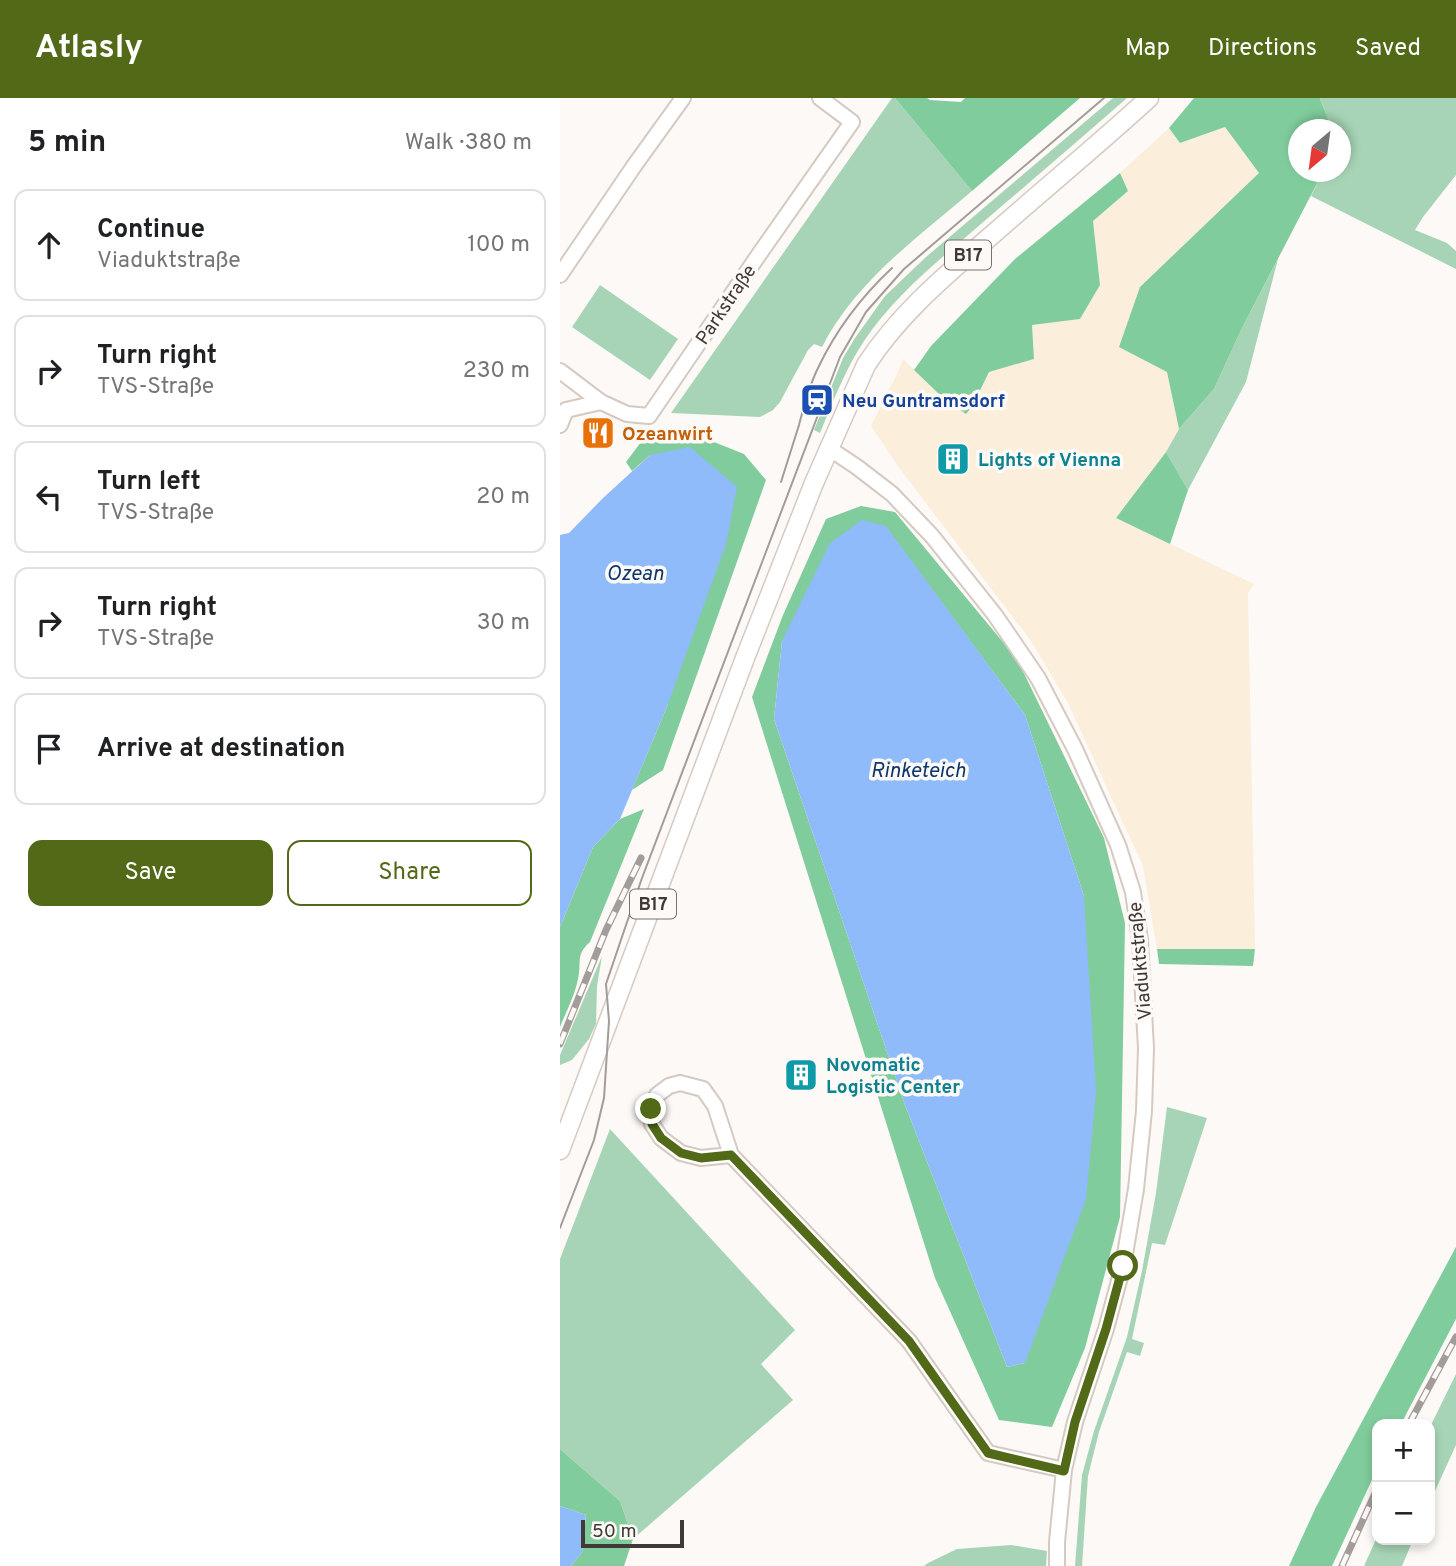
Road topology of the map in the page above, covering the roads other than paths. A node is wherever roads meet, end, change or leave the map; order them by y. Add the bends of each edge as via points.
1 (683, 98) edge
2 (820, 98) edge
3 (1149, 98) edge
4 (560, 275) edge
5 (560, 371) edge
6 (601, 402) junction
7 (563, 407) edge
8 (560, 425) edge
9 (830, 449) junction
10 (560, 1150) edge
11 (731, 1155) junction
12 (1064, 1471) junction
13 (1056, 1566) edge

1 - 4 street
2 - 6 street, Parkstraße via 852,122 649,416 626,414
3 - 9 main road, B17 via 908,313 866,365
5 - 6 street
6 - 7 street
7 - 8 street
9 - 10 main road, B17 via 745,657
9 - 12 street, Viaduktstraße via 892,495 932,536 1017,646 1075,750 1118,845 1133,892 1146,1048 1136,1189 1123,1266
11 - 11 street via 715,1106 703,1089 680,1083 657,1095 651,1109 652,1124 661,1138 681,1153 701,1158
11 - 12 street via 909,1341 988,1453
12 - 13 street, Viaduktstraße

